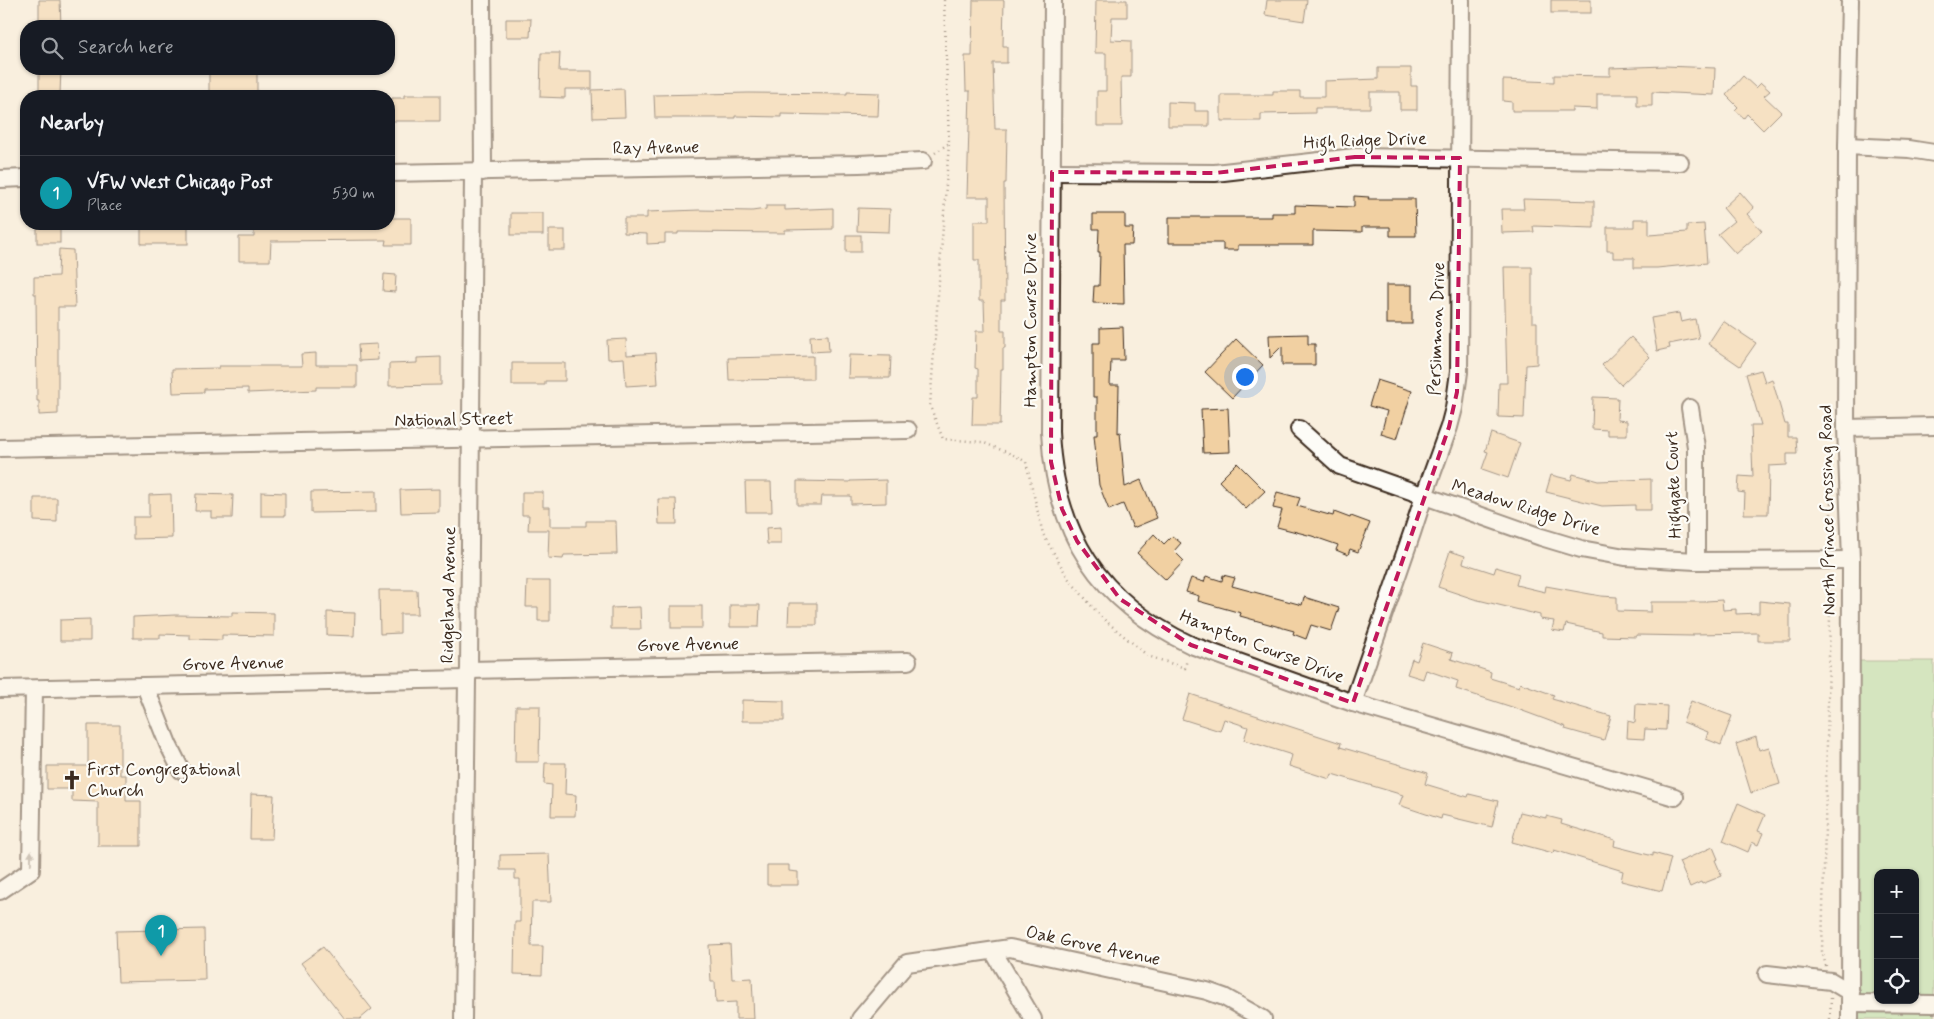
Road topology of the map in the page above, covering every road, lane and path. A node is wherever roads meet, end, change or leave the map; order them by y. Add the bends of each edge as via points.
1 (482, 0) edge
2 (944, 0) edge
3 (1053, 0) edge
4 (1461, 0) edge
5 (1850, 0) edge
6 (1846, 146) junction
7 (1934, 153) edge
8 (1460, 158) junction
9 (924, 161) dead end
10 (1680, 162) dead end
11 (478, 172) junction
12 (1052, 172) junction
13 (395, 173) edge
14 (20, 178) edge
15 (0, 179) edge
16 (1690, 408) dead end
17 (1934, 426) edge
18 (1846, 428) junction
19 (1299, 429) dead end
20 (908, 430) dead end
21 (471, 440) junction
22 (0, 448) edge
23 (1832, 490) dead end
24 (1424, 496) junction
25 (1831, 560) junction
26 (1851, 560) junction
27 (1696, 561) junction
28 (1191, 646) junction
29 (908, 661) dead end
30 (468, 674) junction
31 (145, 686) junction
32 (0, 689) edge
33 (34, 689) junction
34 (1353, 703) junction
35 (181, 770) dead end
36 (1674, 797) dead end
37 (0, 891) edge
38 (993, 951) junction
39 (1767, 974) dead end
40 (1831, 981) junction
41 (1934, 1004) edge
42 (1851, 1005) edge
43 (463, 1019) edge
44 (860, 1019) edge
45 (1033, 1019) edge
46 (1263, 1019) edge
47 (1830, 1019) edge

1 - 11 street, Ridgeland Avenue
2 - 28 path via 949,143 930,406 939,431 943,439 982,442 1026,462 1043,534 1068,578 1101,617 1148,656 1184,668
3 - 12 street, Hampton Course Drive
4 - 8 street, Persimmon Drive
5 - 6 street, North Prince Crossing Road
6 - 7 street
6 - 18 street, North Prince Crossing Road
8 - 10 street, High Ridge Drive
8 - 12 street, High Ridge Drive via 1355,158 1215,172
8 - 24 street, Persimmon Drive via 1458,382 1449,427
9 - 11 street, Ray Avenue
11 - 13 street, Ray Avenue
11 - 21 street, Ridgeland Avenue
12 - 28 street, Hampton Course Drive via 1050,432 1057,492 1076,541 1120,600 1149,622
14 - 15 street
16 - 27 street, Highgate Court via 1696,447
17 - 18 street
18 - 26 street, North Prince Crossing Road
19 - 24 street, Meadow Ridge Drive via 1340,466
20 - 21 street, National Street
21 - 22 street, National Street
21 - 30 street, Ridgeland Avenue
23 - 25 path
24 - 27 street, Meadow Ridge Drive via 1581,549 1625,557
24 - 34 street, Persimmon Drive
25 - 26 street, Meadow Ridge Drive
25 - 27 street, Meadow Ridge Drive
25 - 40 path via 1822,951
26 - 42 street, North Prince Crossing Road
28 - 34 street, Hampton Course Drive
29 - 30 street, Grove Avenue
30 - 31 street, Grove Avenue
30 - 43 street, Ridgeland Avenue
31 - 33 street, Grove Avenue
31 - 35 street
32 - 33 street, Grove Avenue
37 -> 33 street via 30,870
34 - 36 street, Hampton Course Drive
38 - 44 street, Oak Grove Avenue via 907,963
38 - 45 street
38 - 46 street, Oak Grove Avenue via 1010,948 1207,991
39 - 40 street
40 - 42 street
40 - 47 path
41 - 42 street

